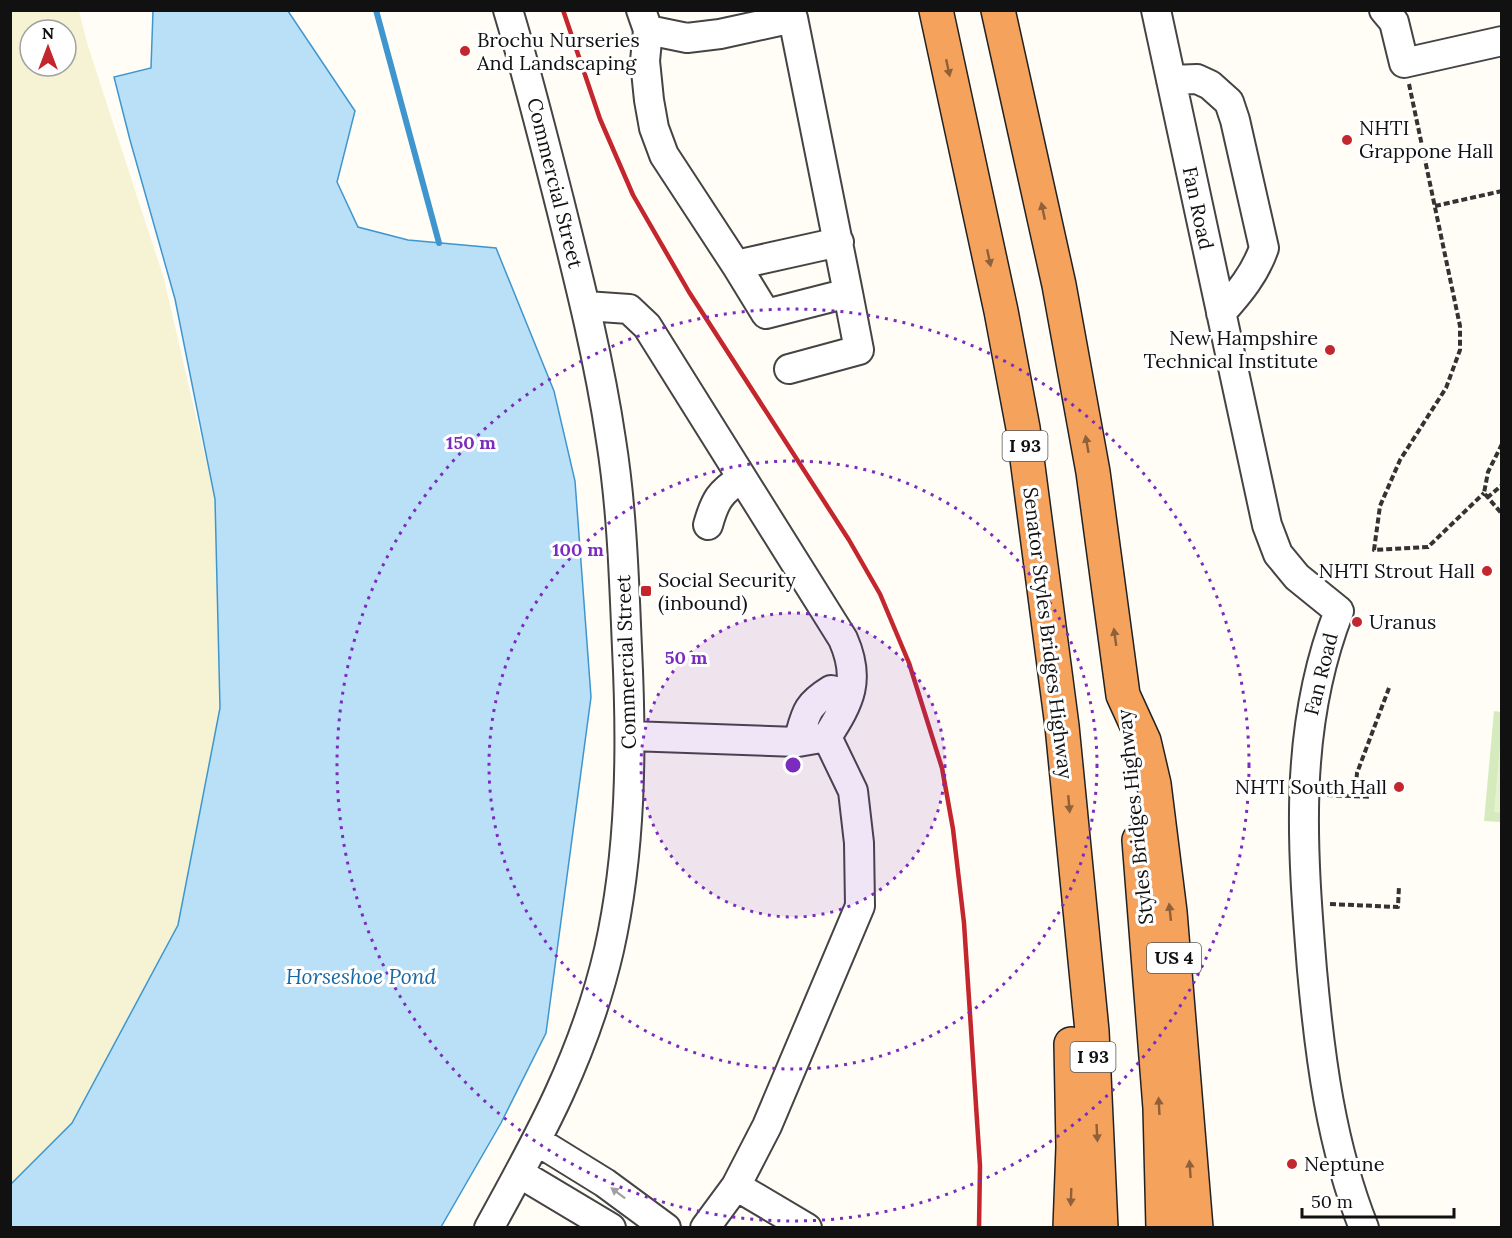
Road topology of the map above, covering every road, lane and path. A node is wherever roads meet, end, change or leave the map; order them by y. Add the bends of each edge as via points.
1 (936, 10) edge
2 (998, 10) edge
3 (1384, 10) edge
4 (1163, 12) edge
5 (514, 13) edge
6 (645, 20) edge
7 (1502, 41) edge
8 (1404, 63) junction
9 (1171, 80) junction
10 (1502, 191) edge
11 (1435, 206) junction
12 (839, 242) junction
13 (736, 265) junction
14 (848, 293) junction
15 (586, 306) junction
16 (1221, 313) junction
17 (789, 369) dead end
18 (1502, 444) edge
19 (742, 478) junction
20 (1502, 484) edge
21 (1484, 493) junction
22 (1487, 498) junction
23 (1502, 514) edge
24 (708, 525) dead end
25 (1389, 688) dead end
26 (849, 694) junction
27 (1123, 695) junction
28 (630, 736) junction
29 (827, 737) junction
30 (798, 742) junction
31 (1323, 795) dead end
32 (1355, 796) junction
33 (1372, 796) dead end
34 (1400, 886) dead end
35 (1076, 887) junction
36 (1328, 904) dead end
37 (537, 1141) junction
38 (519, 1173) junction
39 (736, 1186) junction
40 (773, 1219) edge
41 (489, 1227) edge
42 (610, 1227) edge
43 (666, 1227) edge
44 (705, 1227) edge
45 (807, 1227) edge
46 (1070, 1227) edge
47 (1101, 1227) edge
48 (1164, 1227) edge
49 (1196, 1227) edge
50 (1364, 1227) edge

1 -> 35 highway, Senator Styles Bridges Highway / I 93 via 1023,428 1062,726
27 -> 2 highway via 1092,472 1059,285
3 - 8 street via 1395,22
4 - 9 street, Fan Road
5 - 15 street, Commercial Street
6 - 12 street via 687,38 793,18
6 - 13 street via 649,100 664,155
7 - 8 street
8 - 11 path
9 - 16 street, Fan Road
9 - 16 street via 1197,79 1229,102 1263,248 1259,263 1243,288
10 - 11 path
11 - 21 path via 1460,326 1460,350 1446,388 1400,460 1380,506 1374,550 1428,547
12 - 13 street
12 - 14 street
13 - 14 street via 766,314
14 - 17 street via 860,350
15 - 19 street via 629,309 647,326
15 - 28 street, Commercial Street via 612,442 623,560
16 - 50 street, Fan Road via 1267,525 1278,554 1297,577 1339,611 1314,689 1307,737 1304,871 1326,1092 1340,1156
18 - 21 path via 1488,472
19 - 24 street via 714,502
19 - 26 street via 843,639 851,657 853,676
20 - 22 path
21 - 22 path
22 - 23 path
25 - 32 path via 1357,773
26 - 29 street via 843,713
26 - 30 street via 831,690 814,701 806,713
48 -> 27 highway, Styles Bridges Highway via 1160,1108 1142,870
49 -> 27 highway, US 4 via 1170,912 1154,784 1144,741
28 - 30 street
28 - 37 street, Commercial Street via 625,846 608,952 579,1050
29 - 30 street
29 - 39 street via 853,791 860,906 767,1126
31 - 32 path
32 - 33 path
34 - 36 path via 1398,907
35 -> 46 highway via 1069,963
35 -> 47 highway, Senator Styles Bridges Highway / I 93 via 1092,1031
37 - 38 street, Commercial Street
43 -> 37 street
38 - 41 street, Commercial Street
38 - 42 street
39 - 40 street
39 - 44 street
40 - 45 street

